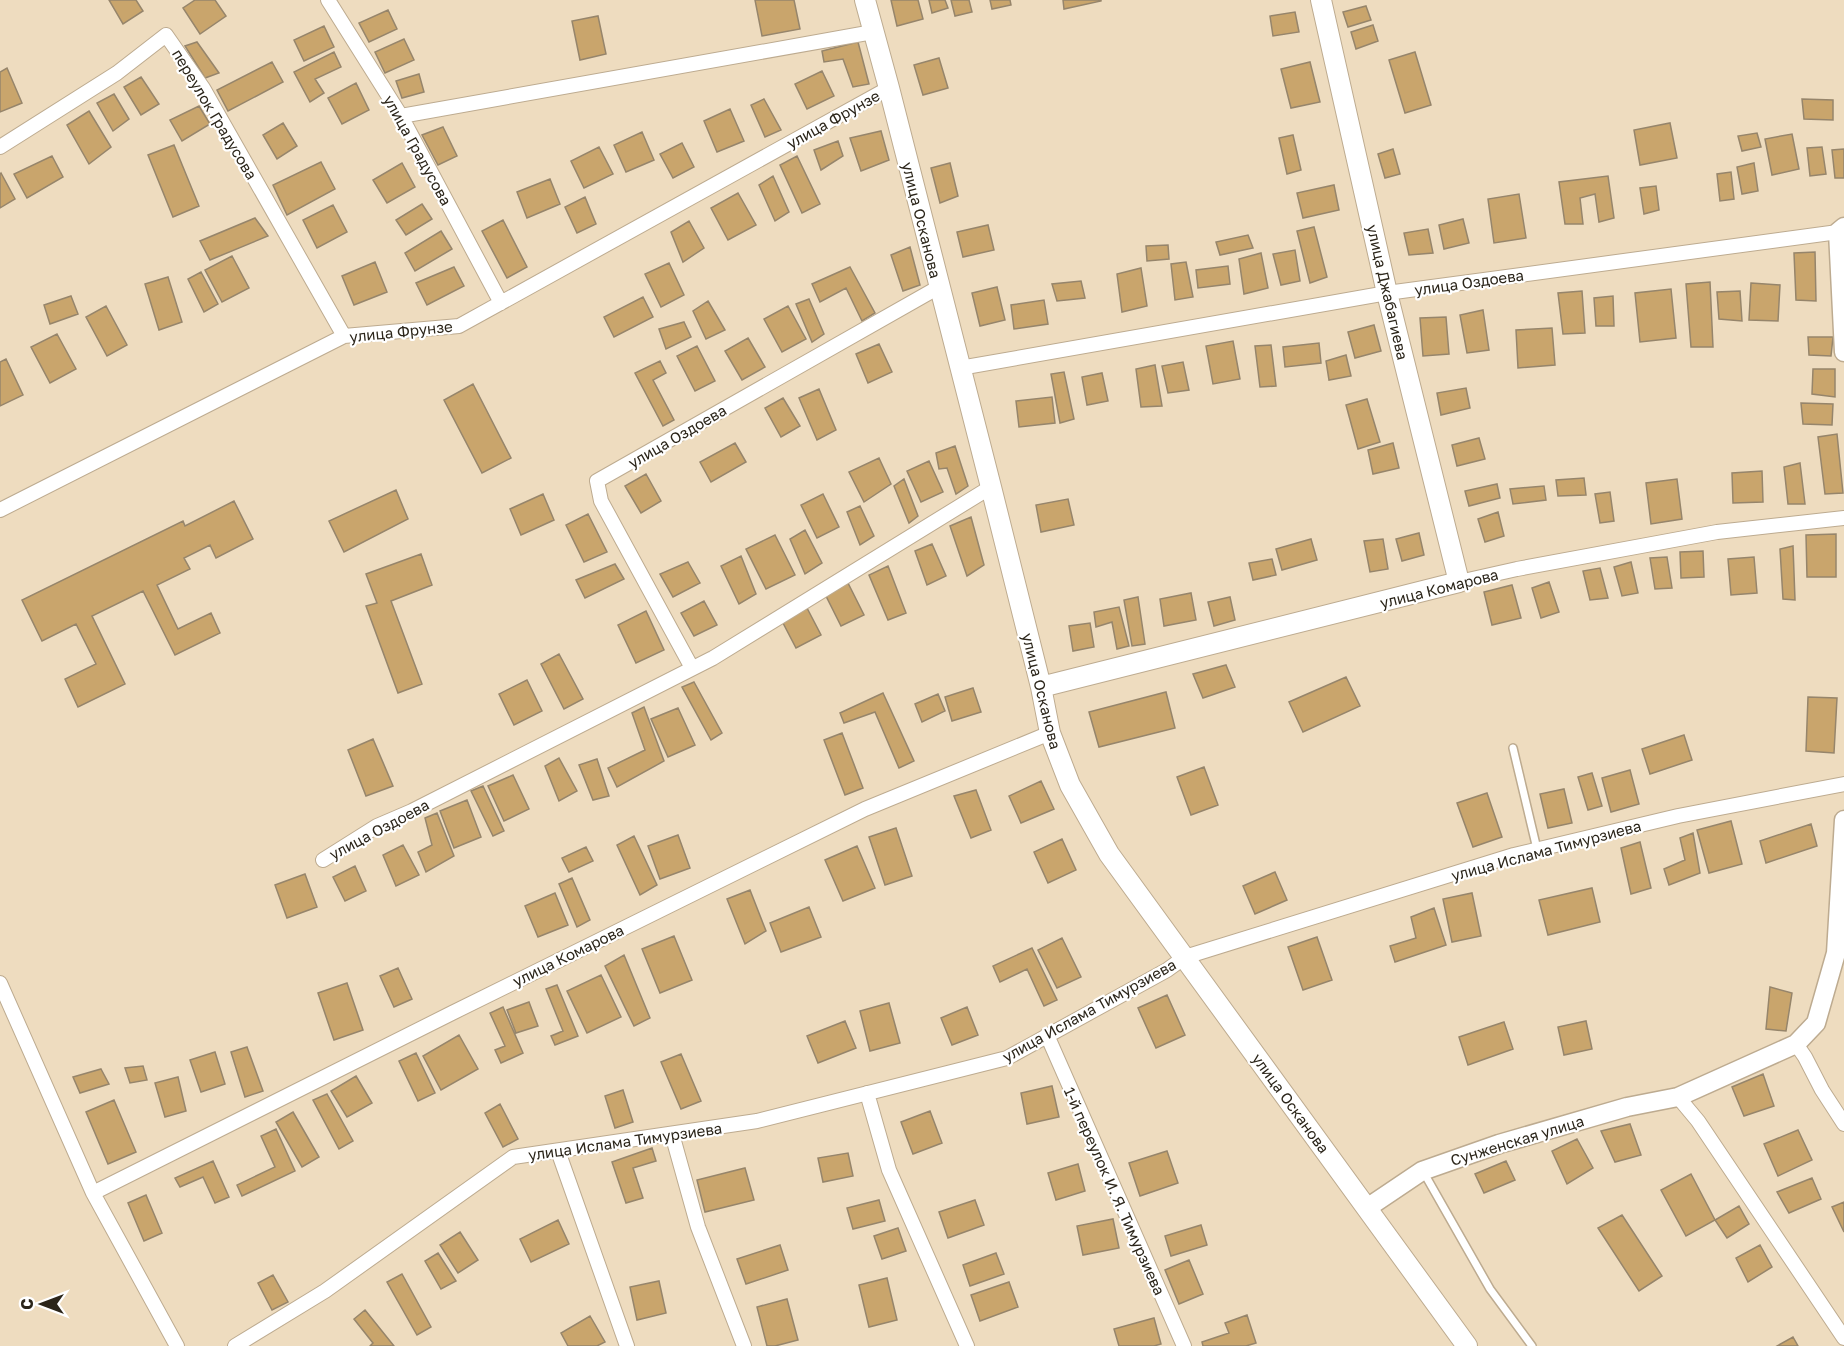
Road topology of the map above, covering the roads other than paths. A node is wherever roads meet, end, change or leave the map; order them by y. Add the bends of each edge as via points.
1 (328, 0) edge
2 (864, 0) edge
3 (1321, 0) edge
4 (873, 32) junction
5 (889, 88) junction
6 (401, 116) junction
7 (0, 147) edge
8 (1841, 230) edge
9 (939, 287) junction
10 (1387, 293) junction
11 (501, 303) junction
12 (344, 336) junction
13 (1844, 352) edge
14 (960, 368) junction
15 (991, 487) junction
16 (0, 510) edge
17 (1844, 518) edge
18 (1459, 582) junction
19 (692, 668) junction
20 (1041, 687) junction
21 (1050, 733) junction
22 (1513, 748) dead end
23 (1844, 784) edge
24 (1844, 820) edge
25 (1537, 849) junction
26 (323, 860) dead end
27 (1185, 957) junction
28 (0, 983) edge
29 (1047, 1035) junction
30 (1796, 1044) junction
31 (867, 1093) junction
32 (1678, 1097) junction
33 (1844, 1124) edge
34 (672, 1134) junction
35 (558, 1151) junction
36 (1422, 1171) junction
37 (93, 1193) junction
38 (1366, 1208) junction
39 (1844, 1338) edge
40 (177, 1346) edge
41 (235, 1346) edge
42 (627, 1346) edge
43 (744, 1346) edge
44 (967, 1346) edge
45 (1184, 1346) edge
46 (1467, 1346) edge
47 (1532, 1346) edge

1 - 6 street, улица Градусова
2 - 4 main road, улица Осканова
3 - 10 main road, улица Джабагиева
4 - 5 main road, улица Осканова
4 - 6 street
5 - 9 main road, улица Осканова
5 - 11 street, улица Фрунзе
6 - 11 street, улица Градусова
7 - 12 street, переулок Градусова via 117,73 166,35 203,88
8 - 10 street, улица Оздоева
8 - 13 street
9 - 14 main road, улица Осканова
9 - 19 street, улица Оздоева via 597,481 601,501
10 - 14 street, улица Оздоева
10 - 18 main road, улица Джабагиева
11 - 12 street, улица Фрунзе via 459,326
12 - 16 street, улица Фрунзе
14 - 15 main road, улица Осканова
15 - 19 street, улица Оздоева
15 - 20 main road, улица Осканова
17 - 18 street, улица Комарова via 1718,532
18 - 20 main road, улица Комарова
19 - 26 street, улица Оздоева via 377,826
20 - 21 main road, улица Осканова
21 - 27 main road, улица Осканова via 1070,785 1109,854
21 - 37 street, улица Комарова via 865,809
22 - 25 lane
23 - 25 street, улица Ислама Тимурзиева via 1678,816
24 - 30 street, Сунженская улица via 1836,953 1816,1023
25 - 27 street, улица Ислама Тимурзиева
27 - 29 street, улица Ислама Тимурзиева
27 - 38 main road, улица Осканова
28 - 37 street
29 - 31 street, улица Ислама Тимурзиева via 1007,1058
29 - 45 street, 1-й переулок И. Я. Тимурзиева
30 - 32 street, Сунженская улица
30 - 33 street
31 - 34 street, улица Ислама Тимурзиева via 757,1121
31 - 44 street via 889,1170
32 - 36 street, Сунженская улица via 1627,1107
32 - 39 street
34 - 35 street, улица Ислама Тимурзиева
34 - 43 street via 698,1227
35 - 41 street, улица Ислама Тимурзиева via 513,1158 325,1292
35 - 42 street
36 - 38 street, Сунженская улица
36 - 47 lane via 1490,1288
37 - 40 street
38 - 46 main road, улица Осканова

